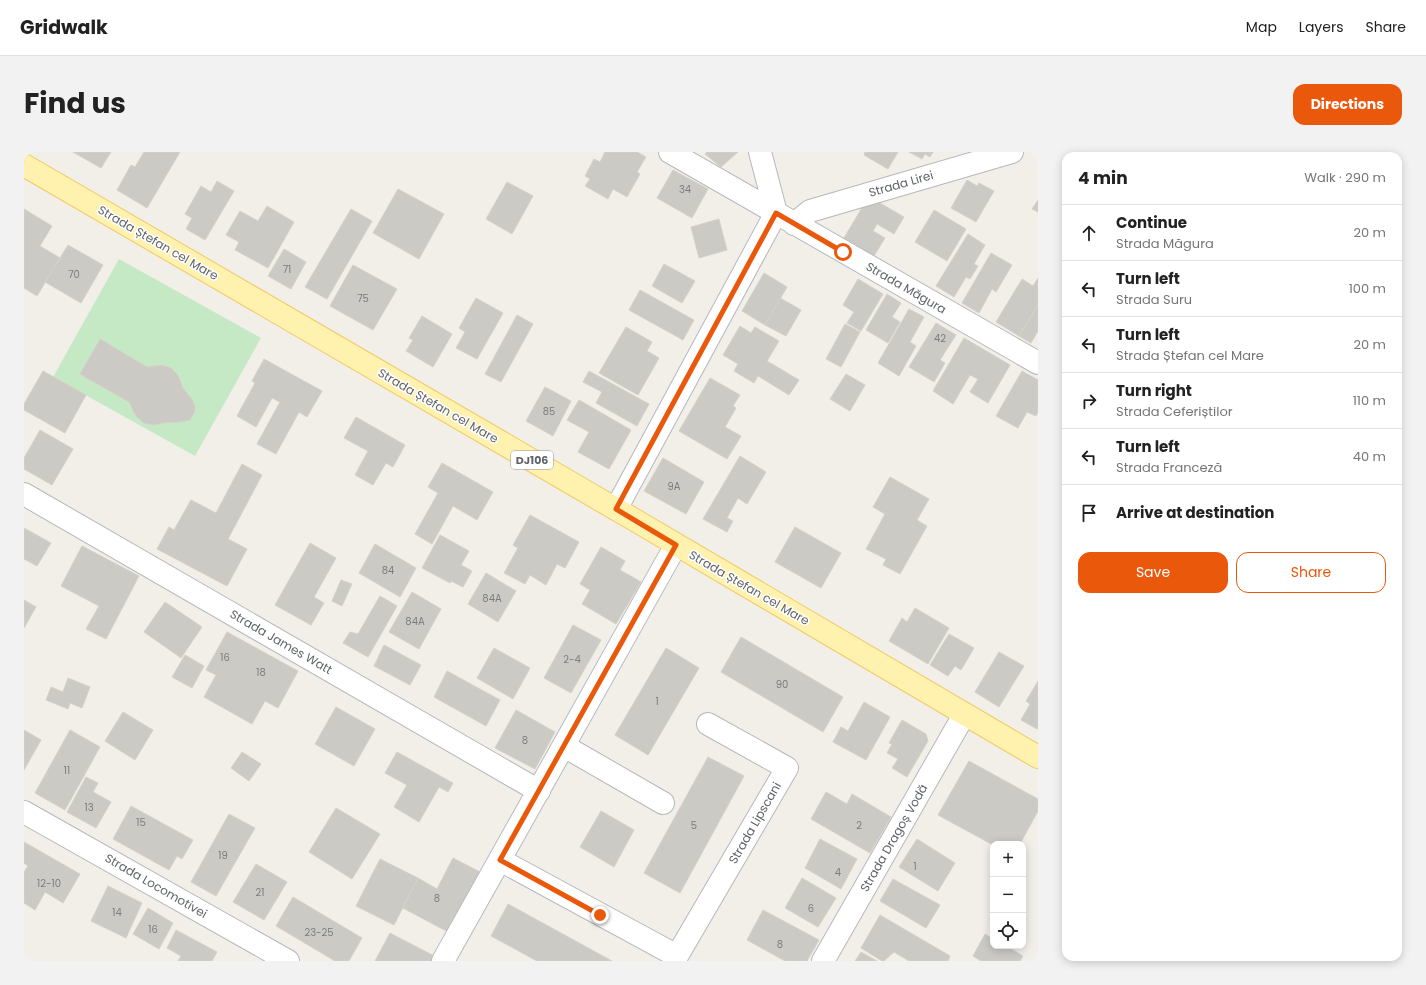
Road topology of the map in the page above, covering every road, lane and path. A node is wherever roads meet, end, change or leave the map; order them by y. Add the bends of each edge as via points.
1 (670, 152) edge
2 (760, 152) edge
3 (1012, 152) edge
4 (24, 165) edge
5 (776, 213) junction
6 (794, 224) junction
7 (1038, 363) edge
8 (24, 494) edge
9 (616, 509) junction
10 (676, 545) junction
11 (964, 715) junction
12 (708, 724) dead end
13 (564, 746) junction
14 (1038, 757) edge
15 (539, 791) junction
16 (664, 803) dead end
17 (24, 812) edge
18 (500, 860) junction
19 (288, 961) edge
20 (443, 961) edge
21 (824, 961) edge

1 - 5 street, Strada Măgura
2 - 5 street
3 - 6 street, Strada Lirei via 810,211
4 - 9 main road, Strada Ștefan cel Mare / DJ106
5 - 6 street, Strada Măgura
5 - 9 street
6 - 7 street, Strada Măgura
8 - 15 street, Strada James Watt
9 - 10 main road, Strada Ștefan cel Mare / DJ106
10 - 11 main road, Strada Ștefan cel Mare / DJ106
10 - 13 street
11 - 14 main road, Strada Ștefan cel Mare / DJ106
11 - 21 street, Strada Dragoș Vodă
12 - 18 street, Strada Lipscani via 787,768 677,956
13 - 15 street
13 - 16 street
15 - 18 street
17 - 19 street, Strada Locomotivei
18 - 20 street

